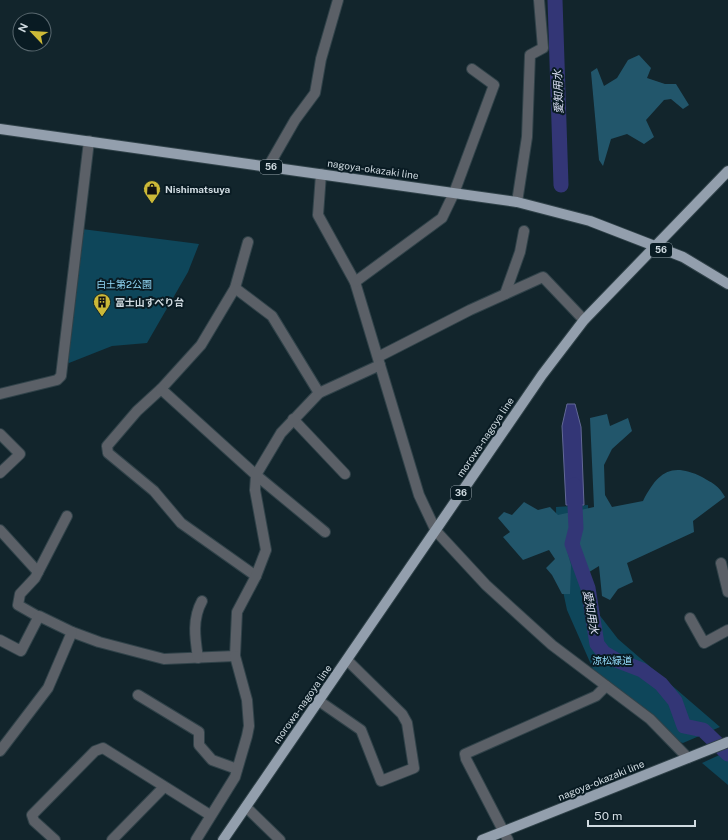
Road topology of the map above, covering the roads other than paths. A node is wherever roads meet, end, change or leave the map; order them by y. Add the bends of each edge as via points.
1 (338, 0) edge
2 (539, 0) edge
3 (472, 69) dead end
4 (0, 129) edge
5 (90, 141) junction
6 (268, 167) junction
7 (728, 170) edge
8 (321, 174) junction
9 (454, 193) junction
10 (517, 202) junction
11 (524, 231) dead end
12 (248, 242) dead end
13 (654, 248) junction
14 (355, 282) junction
15 (728, 284) edge
16 (235, 288) junction
17 (505, 294) junction
18 (584, 320) junction
19 (379, 361) junction
20 (161, 389) junction
21 (319, 393) junction
22 (0, 394) edge
23 (293, 419) junction
24 (0, 434) edge
25 (0, 474) edge
26 (345, 474) dead end
27 (256, 475) junction
28 (68, 516) dead end
29 (0, 530) edge
30 (436, 531) junction
31 (325, 532) dead end
32 (721, 563) dead end
33 (38, 572) junction
34 (256, 576) junction
35 (728, 592) edge
36 (202, 601) dead end
37 (38, 617) junction
38 (690, 618) dead end
39 (728, 630) edge
40 (72, 632) junction
41 (0, 640) edge
42 (235, 656) junction
43 (198, 658) junction
44 (347, 660) junction
45 (606, 686) junction
46 (138, 695) dead end
47 (319, 701) junction
48 (728, 742) edge
49 (0, 751) edge
50 (688, 758) junction
51 (237, 769) junction
52 (164, 787) junction
53 (246, 807) junction
54 (210, 815) junction
55 (506, 836) edge
56 (55, 840) edge
57 (112, 840) edge
58 (196, 840) edge
59 (223, 840) edge
60 (280, 840) edge
61 (482, 840) edge

1 - 6 street via 321,59 315,93 295,120
2 - 10 street via 543,48 530,55 527,137
3 - 9 street via 494,85
4 - 5 main road, nagoya-okazaki line / 56
5 - 6 main road, nagoya-okazaki line / 56
5 - 22 street via 61,376 57,380
6 - 8 main road, nagoya-okazaki line / 56
7 - 13 main road, morowa-nagoya line / 36
8 - 9 main road, nagoya-okazaki line / 56
8 - 14 street via 318,215
9 - 10 main road, nagoya-okazaki line / 56
9 - 14 street via 442,218
10 - 13 main road, nagoya-okazaki line / 56 via 590,221
11 - 17 street via 520,252
12 - 16 street
13 - 15 main road, nagoya-okazaki line / 56 via 683,258
13 - 18 main road, morowa-nagoya line / 36
14 - 19 street
16 - 20 street via 201,345
16 - 21 street via 272,316
17 - 18 street via 543,277
17 - 19 street
18 - 30 main road, morowa-nagoya line / 36 via 537,382
19 - 21 street
19 - 30 street via 419,495
20 - 27 street
20 - 34 street via 137,411 107,446 108,453 154,491 181,523
21 - 23 street
23 - 26 street
23 - 27 street via 281,433
24 - 25 street via 20,454
27 - 31 street
27 - 34 street via 255,490 266,550
28 - 33 street
29 - 33 street
30 - 44 main road, morowa-nagoya line / 36
30 - 45 street via 514,611 552,645
32 - 35 street
33 - 37 street via 20,594 18,604
34 - 42 street via 237,612
36 - 43 street via 197,610 194,634
37 - 40 street
37 - 41 street via 21,651
38 - 39 street via 704,643
40 - 43 street via 164,659
40 - 49 street via 48,688
42 - 43 street
42 - 51 street via 247,700 249,726
44 - 47 main road, morowa-nagoya line / 36
44 - 47 street via 407,722 414,768 381,781 361,730
45 - 50 street via 650,719
45 - 55 street via 596,696 465,754
46 - 51 street via 199,732 199,745 212,760
47 - 53 main road, morowa-nagoya line / 36
48 - 50 main road, nagoya-okazaki line
50 - 55 main road, nagoya-okazaki line
51 - 54 street via 235,777
52 - 54 street
52 - 56 street via 103,748 95,751 32,815 34,821
52 - 57 street
53 - 59 main road, morowa-nagoya line / 36
53 - 60 street
54 - 58 street
55 - 61 main road, nagoya-okazaki line

